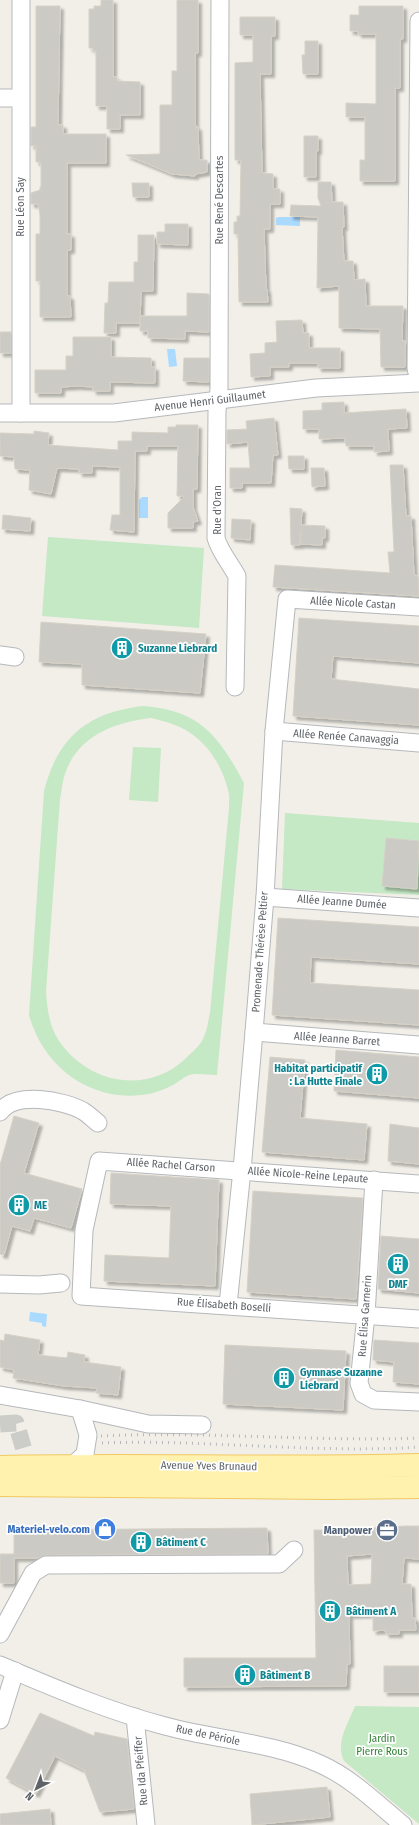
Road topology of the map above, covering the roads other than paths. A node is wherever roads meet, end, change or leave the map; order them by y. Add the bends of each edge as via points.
1 (20, 0) edge
2 (220, 0) edge
3 (419, 21) edge
4 (0, 98) edge
5 (20, 98) junction
6 (419, 382) edge
7 (218, 400) junction
8 (0, 413) edge
9 (21, 413) junction
10 (287, 599) joint
11 (419, 607) edge
12 (235, 687) dead end
13 (274, 731) junction
14 (419, 743) edge
15 (265, 896) junction
16 (419, 908) edge
17 (254, 1032) junction
18 (419, 1045) edge
19 (0, 1112) edge
20 (98, 1123) dead end
21 (242, 1170) junction
22 (374, 1180) junction
23 (419, 1184) edge
24 (61, 1283) dead end
25 (0, 1284) edge
26 (82, 1296) joint
27 (228, 1305) junction
28 (366, 1315) junction
29 (419, 1318) edge
30 (0, 1395) edge
31 (419, 1402) edge
32 (80, 1409) junction
33 (202, 1425) dead end
34 (73, 1465) junction
35 (419, 1466) edge
36 (0, 1467) edge
37 (0, 1485) edge
38 (419, 1486) edge
39 (294, 1550) dead end
40 (0, 1634) edge
41 (7, 1668) edge
42 (136, 1717) junction
43 (0, 1720) edge
44 (146, 1825) edge
45 (403, 1825) edge

1 - 5 street, Rue Léon Say
2 - 7 street, Rue René Descartes
3 - 6 street via 416,368
4 - 5 street
5 - 9 street, Rue Léon Say
6 - 7 street, Avenue Henri Guillaumet via 316,388
7 - 9 street, Avenue Henri Guillaumet via 114,413
7 - 12 street, Rue d'Oran via 216,538 219,549 237,576
8 - 9 street, Avenue Henri Guillaumet
10 - 11 street, Allée Nicole Castan
10 - 13 street, Promenade Thérèse Peltier
13 - 14 street, Allée Renée Canavaggia
13 - 15 street, Promenade Thérèse Peltier
15 - 16 street, Allée Jeanne Dumée
15 - 17 street, Promenade Thérèse Peltier
17 - 18 street, Allée Jeanne Barret
17 - 21 street, Promenade Thérèse Peltier
19 - 20 street via 4,1107 27,1098 54,1101 83,1111
21 - 22 street, Allée Nicole-Reine Lepaute
21 - 26 street, Allée Rachel Carson via 100,1161 84,1230
21 - 27 street, Promenade Thérèse Peltier
22 - 23 street, Allée Nicole-Reine Lepaute
22 - 28 street, Rue Élisa Garnerin
24 - 25 street
26 - 27 street, Rue Élisabeth Boselli
27 - 28 street, Rue Élisabeth Boselli
28 - 29 street, Rue Élisabeth Boselli
28 - 31 street, Rue Élisa Garnerin via 359,1383 363,1394 374,1400
30 - 32 street
32 - 33 street via 148,1424
32 - 34 street via 88,1434 85,1454
34 - 35 main road, Avenue Yves Brunaud via 329,1468
34 - 36 main road, Avenue Yves Brunaud via 26,1460
37 - 38 main road, Avenue Yves Brunaud via 329,1488
39 - 40 street via 279,1564 46,1565 33,1573
41 - 42 street, Rue de Périole via 54,1688
41 - 43 street
42 - 44 street, Rue Ida Pfeiffer
42 - 45 street, Rue de Périole via 165,1726 297,1755 321,1764 338,1773

